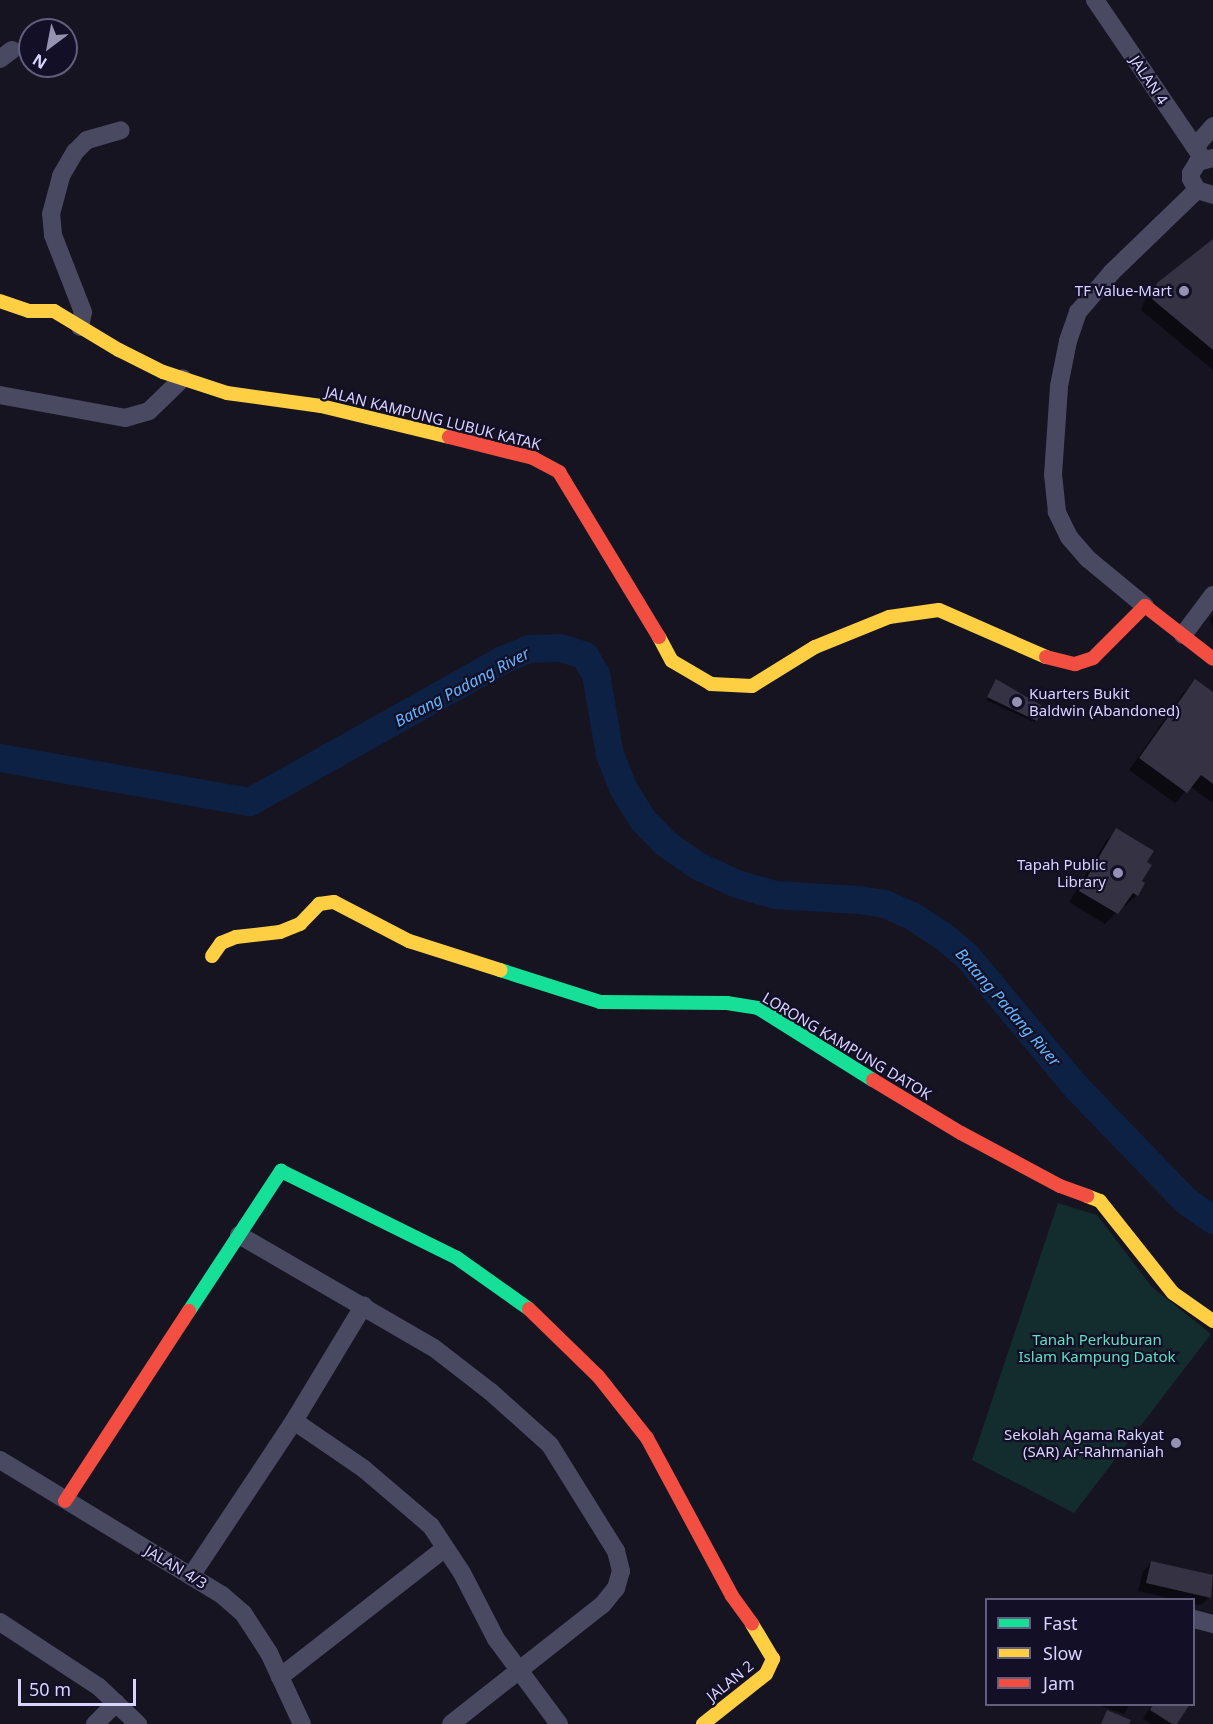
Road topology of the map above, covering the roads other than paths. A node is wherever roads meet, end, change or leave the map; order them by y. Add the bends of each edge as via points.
1 (1095, 0) edge
2 (1213, 126) edge
3 (121, 130) dead end
4 (1204, 155) edge
5 (1205, 193) edge
6 (0, 301) edge
7 (80, 327) junction
8 (183, 378) junction
9 (0, 395) edge
10 (1213, 595) edge
11 (1145, 606) junction
12 (1181, 634) junction
13 (1213, 659) edge
14 (212, 956) dead end
15 (239, 1235) junction
16 (364, 1305) junction
17 (1213, 1321) edge
18 (294, 1421) junction
19 (0, 1460) edge
20 (65, 1501) junction
21 (445, 1548) junction
22 (191, 1576) junction
23 (1195, 1619) edge
24 (0, 1622) edge
25 (1213, 1624) edge
26 (519, 1670) junction
27 (280, 1677) junction
28 (116, 1703) junction
29 (95, 1724) edge
30 (138, 1724) edge
31 (302, 1724) edge
32 (451, 1724) edge
33 (559, 1724) edge
34 (703, 1724) edge

1 - 4 street, JALAN 4
2 - 4 street
3 - 7 street via 87,140 75,152 61,176 51,214 53,235 83,312
4 - 5 street via 1191,173 1193,185
5 - 11 street via 1112,272 1078,312 1059,386 1053,475 1058,512 1069,537 1088,559
6 - 7 street, JALAN KAMPUNG LUBUK KATAK via 29,311 54,311
7 - 8 street, JALAN KAMPUNG LUBUK KATAK
8 - 9 street via 149,411 125,418
8 - 11 street, JALAN KAMPUNG LUBUK KATAK via 227,393 321,406 533,458 559,472 672,661 711,684 752,686 815,647 889,616 939,610 1044,656 1075,664 1093,658
10 - 12 street
11 - 12 street
12 - 13 street
14 - 17 street, LORONG KAMPUNG DATOK via 221,943 236,937 280,932 300,924 319,904 334,902 409,941 600,1002 727,1003 758,1008 961,1133 1060,1186 1100,1201 1173,1293
15 - 16 street
15 - 20 street
15 - 34 street, JALAN 2 via 280,1171 457,1258 533,1312 598,1376 647,1438 732,1596 773,1659 766,1674
16 - 18 street
16 - 26 street via 434,1348 550,1445 616,1551 621,1571 616,1588 602,1605
18 - 21 street via 363,1469 431,1526
18 - 22 street
19 - 20 street, JALAN 4/3
20 - 22 street, JALAN 4/3
21 - 26 street via 496,1640
21 - 27 street
22 - 27 street, JALAN 4/3 via 243,1613
23 - 25 street
24 - 28 street via 99,1687
26 - 32 street
26 - 33 street
27 - 31 street, JALAN 4/3
28 - 29 street
28 - 30 street

